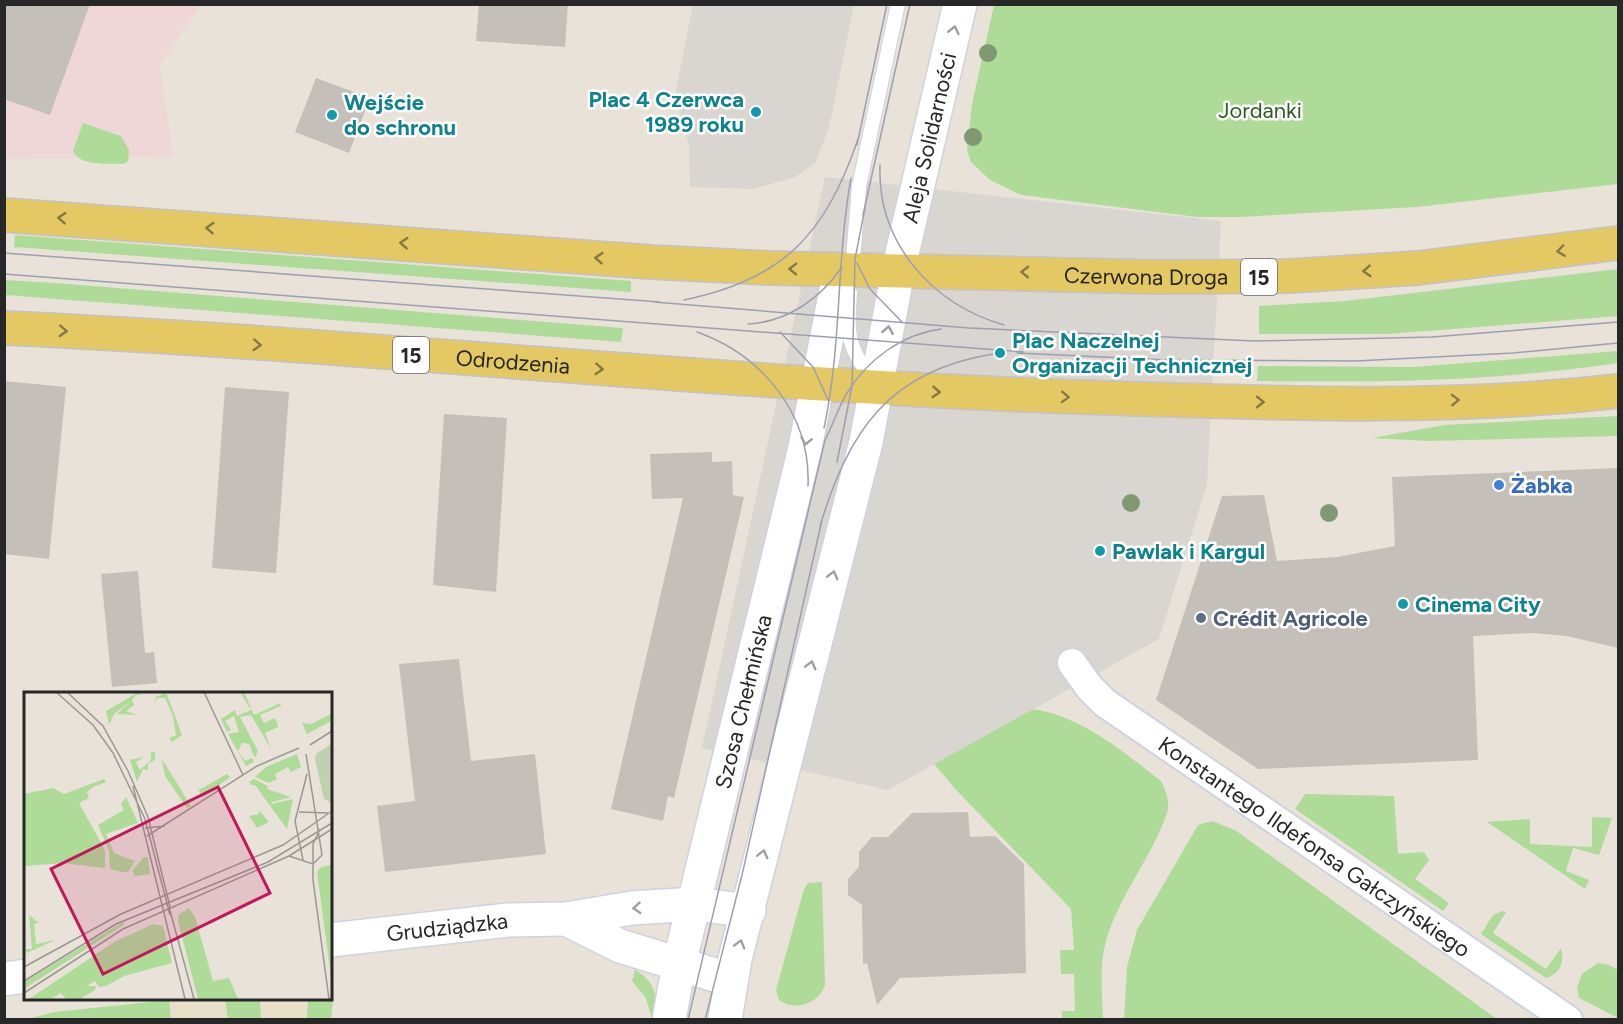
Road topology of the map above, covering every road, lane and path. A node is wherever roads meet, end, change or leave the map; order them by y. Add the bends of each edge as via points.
1 (898, 4) edge
2 (960, 4) edge
3 (4, 215) edge
4 (1618, 243) edge
5 (846, 270) junction
6 (898, 271) junction
7 (4, 328) edge
8 (849, 338) junction
9 (817, 384) junction
10 (877, 387) junction
11 (1618, 390) edge
12 (1072, 663) dead end
13 (696, 904) junction
14 (749, 911) junction
15 (566, 919) junction
16 (332, 940) edge
17 (679, 964) junction
18 (24, 976) edge
19 (4, 979) edge
20 (731, 980) junction
21 (669, 1020) edge
22 (725, 1020) edge
23 (1568, 1020) edge

1 - 5 lane via 859,186
6 -> 2 street, Aleja Solidarności
5 -> 3 main road, 15 via 651,262
4 -> 6 main road, Czerwona Droga / 15 via 1418,268 1290,276
5 - 6 main road, Czerwona Droga / 15
5 - 8 lane
5 - 9 street, Szosa Chełmińska
10 -> 6 street
7 -> 9 main road, Odrodzenia / 15
8 - 9 lane, Szosa Chełmińska
8 - 10 lane via 853,352
9 - 10 main road, Odrodzenia / 15
9 -> 13 street, Szosa Chełmińska
10 -> 11 main road, 15 via 1006,396 1280,403 1566,397
14 -> 10 street
12 - 23 street, Konstantego Ildefonsa Gałczyńskiego via 1089,687 1114,710
13 - 14 street, Grudziądzka
13 -> 15 street, Grudziądzka via 632,908
13 - 17 street, Szosa Chełmińska
20 -> 14 street
15 - 16 street, Grudziądzka via 508,920
15 - 17 street, Grudziądzka via 620,946
17 - 20 street, Grudziądzka
17 - 21 street, Szosa Chełmińska
18 - 19 street
20 - 22 street

